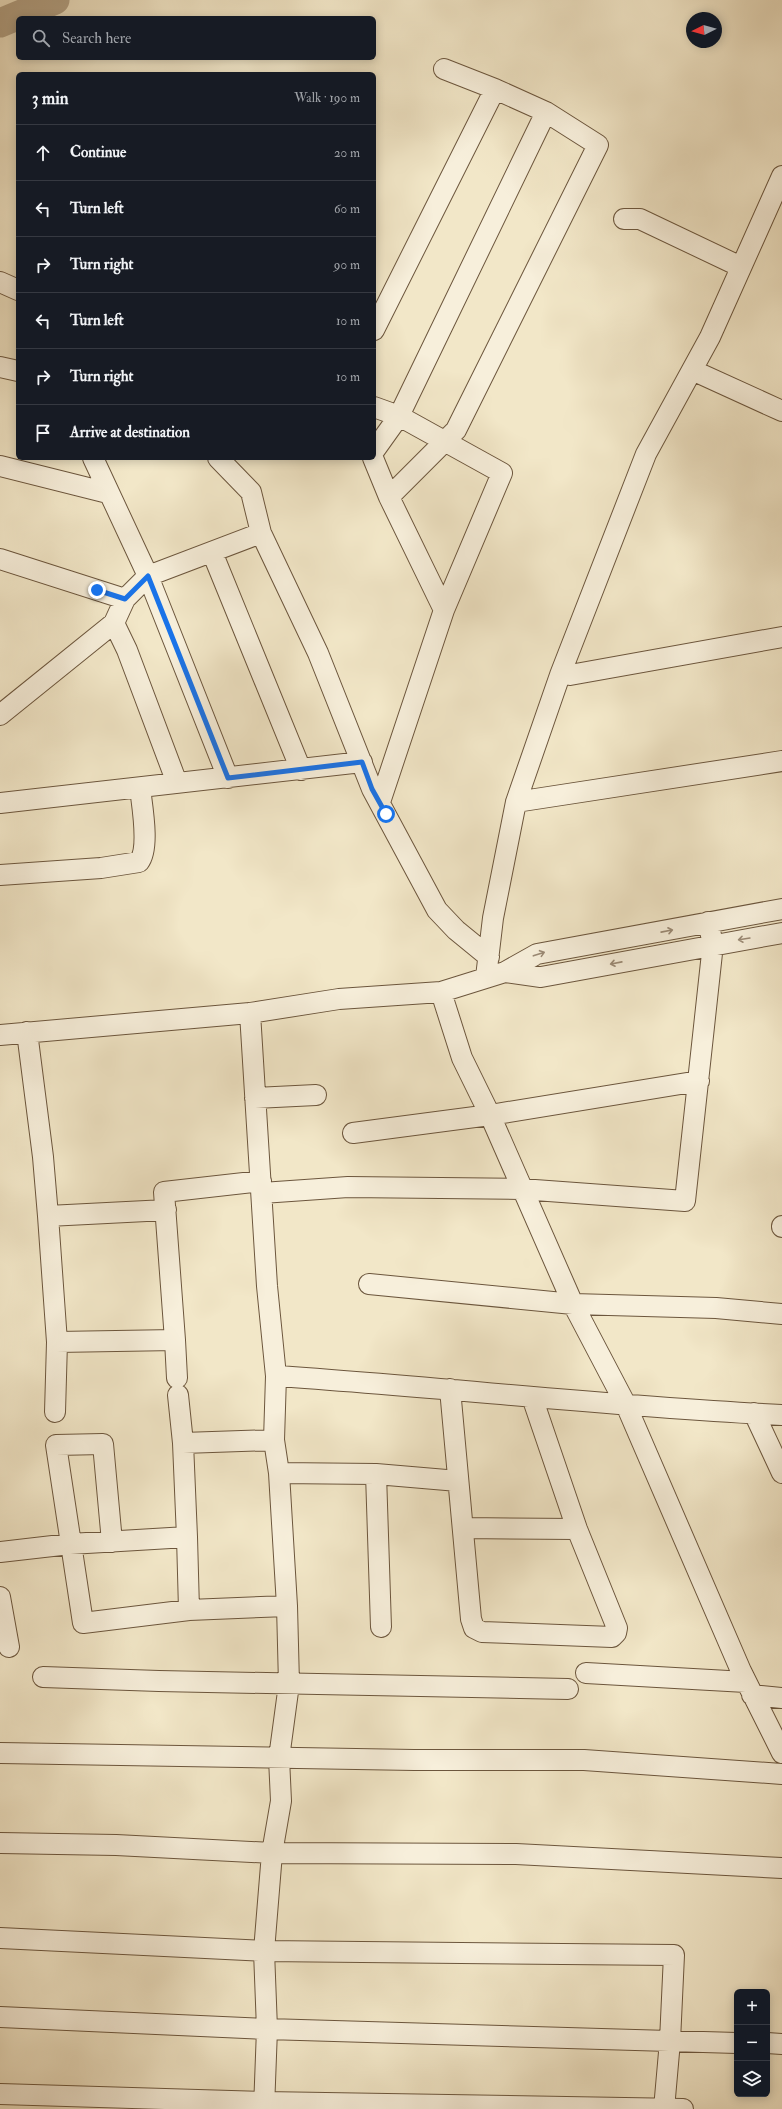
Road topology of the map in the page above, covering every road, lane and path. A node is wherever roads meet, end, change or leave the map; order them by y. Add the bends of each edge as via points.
1 (444, 70) dead end
2 (495, 89) junction
3 (546, 112) junction
4 (782, 176) edge
5 (624, 219) dead end
6 (741, 267) junction
7 (0, 282) edge
8 (16, 289) edge
9 (376, 326) edge
10 (0, 368) edge
11 (692, 370) junction
12 (16, 371) edge
13 (376, 408) edge
14 (782, 411) edge
15 (399, 416) junction
16 (444, 442) junction
17 (376, 447) edge
18 (94, 460) edge
19 (220, 460) edge
20 (374, 460) edge
21 (0, 466) edge
22 (108, 493) junction
23 (389, 497) junction
24 (261, 533) junction
25 (212, 552) junction
26 (0, 559) edge
27 (148, 576) junction
28 (125, 599) junction
29 (444, 610) junction
30 (114, 623) junction
31 (782, 637) edge
32 (570, 675) dead end
33 (0, 715) edge
34 (782, 761) edge
35 (362, 762) junction
36 (301, 770) junction
37 (228, 778) junction
38 (177, 783) junction
39 (140, 788) junction
40 (380, 802) junction
41 (516, 802) junction
42 (0, 803) edge
43 (0, 876) edge
44 (782, 909) edge
45 (708, 922) junction
46 (782, 933) edge
47 (713, 944) junction
48 (489, 957) junction
49 (505, 972) junction
50 (486, 976) junction
51 (441, 992) junction
52 (250, 1013) junction
53 (26, 1032) junction
54 (0, 1035) edge
55 (699, 1081) junction
56 (316, 1095) dead end
57 (255, 1098) junction
58 (490, 1115) junction
59 (353, 1133) dead end
60 (262, 1187) junction
61 (521, 1189) junction
62 (166, 1210) junction
63 (48, 1216) junction
64 (369, 1284) dead end
65 (573, 1304) junction
66 (782, 1314) edge
67 (175, 1340) junction
68 (57, 1342) junction
69 (276, 1376) junction
70 (450, 1389) junction
71 (532, 1398) junction
72 (626, 1405) junction
73 (55, 1412) dead end
74 (754, 1414) junction
75 (782, 1415) edge
76 (274, 1440) junction
77 (183, 1443) junction
78 (279, 1473) junction
79 (782, 1473) edge
80 (376, 1474) junction
81 (458, 1481) junction
82 (463, 1528) junction
83 (577, 1529) junction
84 (187, 1537) junction
85 (112, 1542) junction
86 (70, 1544) junction
87 (0, 1552) edge
88 (0, 1597) edge
89 (287, 1606) junction
90 (189, 1610) junction
91 (381, 1627) dead end
92 (9, 1647) dead end
93 (586, 1673) dead end
94 (44, 1676) dead end
95 (289, 1684) junction
96 (749, 1688) junction
97 (568, 1689) dead end
98 (782, 1698) edge
99 (0, 1753) edge
100 (782, 1753) edge
101 (279, 1758) junction
102 (782, 1774) edge
103 (0, 1843) edge
104 (272, 1853) junction
105 (782, 1868) edge
106 (0, 1938) edge
107 (264, 1951) junction
108 (0, 2017) edge
109 (267, 2028) junction
110 (670, 2041) junction
111 (734, 2043) edge
112 (770, 2044) edge
113 (782, 2044) edge
114 (0, 2094) edge
115 (264, 2106) edge
116 (670, 2109) edge

1 - 2 street
2 - 3 street
2 - 9 street
3 - 15 street
3 - 16 street via 598,145 456,430
4 - 6 street
5 - 6 street via 640,219
6 - 11 street via 710,337
7 - 8 street
10 - 12 street
11 - 14 street
11 - 41 street via 646,454 560,675
13 - 15 street
15 - 16 street
15 - 17 street
16 - 23 street
16 - 29 street via 502,473
18 - 22 street
19 - 24 street via 251,492
20 - 23 street
21 - 22 street
22 - 27 street
23 - 29 street
24 - 25 street
24 - 35 street via 318,653
25 - 27 street
25 - 36 street
26 - 28 street
27 - 28 street
27 - 37 street
28 - 30 street
29 - 40 street
30 - 33 street
30 - 38 street via 127,650
31 - 32 street
34 - 41 street
35 - 36 street
35 - 40 street
36 - 37 street
37 - 38 street
38 - 39 street
39 - 42 street
39 - 43 street via 144,847 139,862 101,868
40 - 48 street via 437,910 456,930
41 - 48 street
44 - 45 street
45 - 47 street
49 -> 45 street via 537,954
46 -> 47 street
47 -> 49 street via 541,977
47 - 55 street
48 - 50 street
49 - 50 street
50 - 51 street
51 - 52 street via 339,999
51 - 58 street via 462,1058
52 - 53 street
52 - 57 street
53 - 54 street
53 - 63 street via 43,1157
55 - 58 street
55 - 61 street via 685,1201
56 - 57 street
57 - 60 street
58 - 59 street
58 - 61 street
60 - 61 street
60 - 62 street via 164,1192
60 - 69 street via 267,1286
61 - 65 street
62 - 63 street
62 - 67 street
63 - 68 street
64 - 65 street
65 - 66 street via 716,1308
65 - 72 street
67 - 68 street
67 - 77 street
68 - 73 street
69 - 70 street
69 - 76 street
70 - 71 street
70 - 81 street
71 - 72 street
71 - 83 street
72 - 74 street
72 - 96 street
74 - 75 street
74 - 79 street
76 - 77 street
76 - 78 street
77 - 84 street
78 - 80 street
78 - 89 street
80 - 81 street
80 - 91 street
81 - 82 street
82 - 83 street
82 - 83 street via 474,1628 482,1632 612,1637 617,1628
84 - 85 street
84 - 90 street
85 - 86 street
85 - 86 street via 103,1444 56,1445
86 - 87 street
86 - 90 street via 83,1623
88 - 92 street
89 - 90 street
89 - 95 street
93 - 96 street
94 - 95 street
95 - 97 street
95 - 101 street
96 - 98 street
96 - 100 street
99 - 101 street
101 - 102 street via 584,1760
101 - 104 street via 281,1801
103 - 104 street via 116,1845
104 - 105 street via 516,1854
104 - 107 street
106 - 107 street
107 - 109 street
107 - 110 street via 674,1955
108 - 109 street
109 - 110 street
109 - 115 street
110 - 111 street
110 - 116 street
112 - 113 street
114 - 115 street
115 - 116 street

